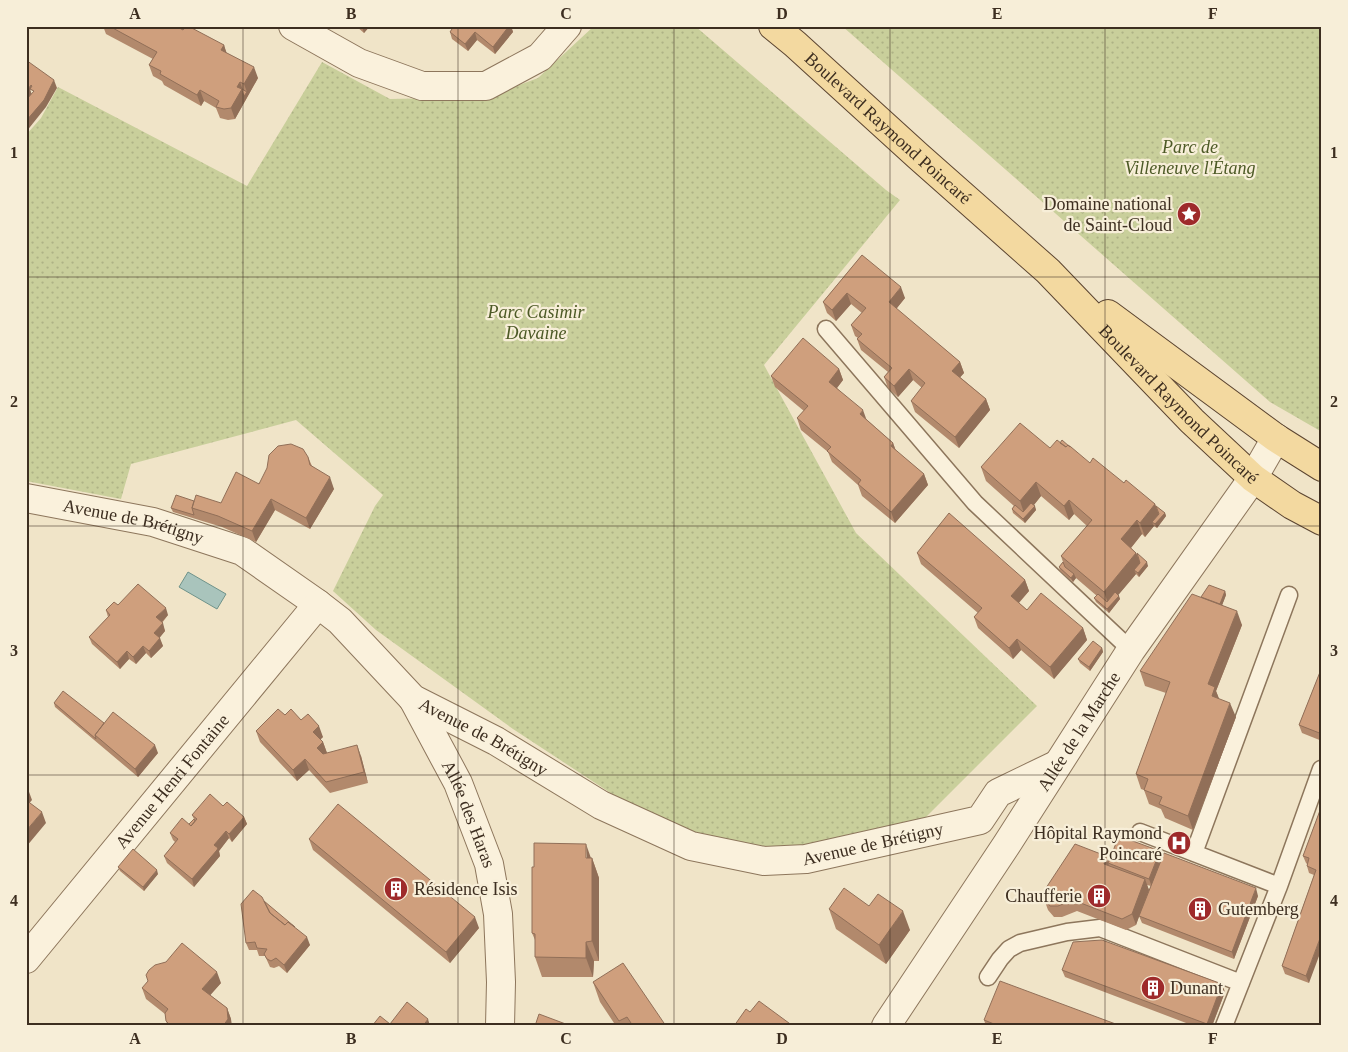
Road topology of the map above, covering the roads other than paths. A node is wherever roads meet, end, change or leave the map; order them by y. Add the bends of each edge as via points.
1 (293, 26) edge
2 (567, 26) edge
3 (772, 26) edge
4 (1048, 271) junction
5 (826, 329) dead end
6 (1276, 438) junction
7 (1322, 467) edge
8 (1253, 478) junction
9 (26, 498) edge
10 (1322, 521) edge
11 (1289, 595) dead end
12 (318, 604) junction
13 (1130, 650) junction
14 (413, 699) junction
15 (1056, 765) junction
16 (1321, 769) edge
17 (980, 820) junction
18 (1140, 832) dead end
19 (1007, 844) junction
20 (1194, 853) junction
21 (1279, 886) junction
22 (26, 959) edge
23 (988, 977) dead end
24 (1240, 983) junction
25 (500, 1026) edge
26 (886, 1026) edge
27 (1224, 1026) edge

1 - 2 street via 359,63 422,86 486,86 540,57
3 - 4 main road, Boulevard Raymond Poincaré
4 - 6 main road, Boulevard Raymond Poincaré
4 - 8 main road, Boulevard Raymond Poincaré via 1192,421
5 - 13 lane via 975,503
6 - 7 main road, Boulevard Raymond Poincaré
6 - 8 street, Allée de la Marche
8 - 10 main road, Boulevard Raymond Poincaré via 1299,510
8 - 13 street, Allée de la Marche
9 - 12 street, Avenue de Brétigny via 152,522 242,551
11 - 20 lane
12 - 14 street, Avenue de Brétigny via 340,621
12 - 22 street, Avenue Henri Fontaine
13 - 15 street, Allée de la Marche
14 - 17 street, Avenue de Brétigny via 496,740 601,805 691,846 728,854 764,861 806,859
14 - 25 street, Allée des Haras via 458,783 489,864 498,914
15 - 17 street via 998,793
15 - 19 street, Allée de la Marche
16 - 21 lane
17 - 19 street
18 - 20 lane
19 - 26 street, Allée de la Marche
20 - 21 lane
21 - 24 lane
23 - 24 lane via 1009,949 1020,943 1100,928
24 - 27 lane

